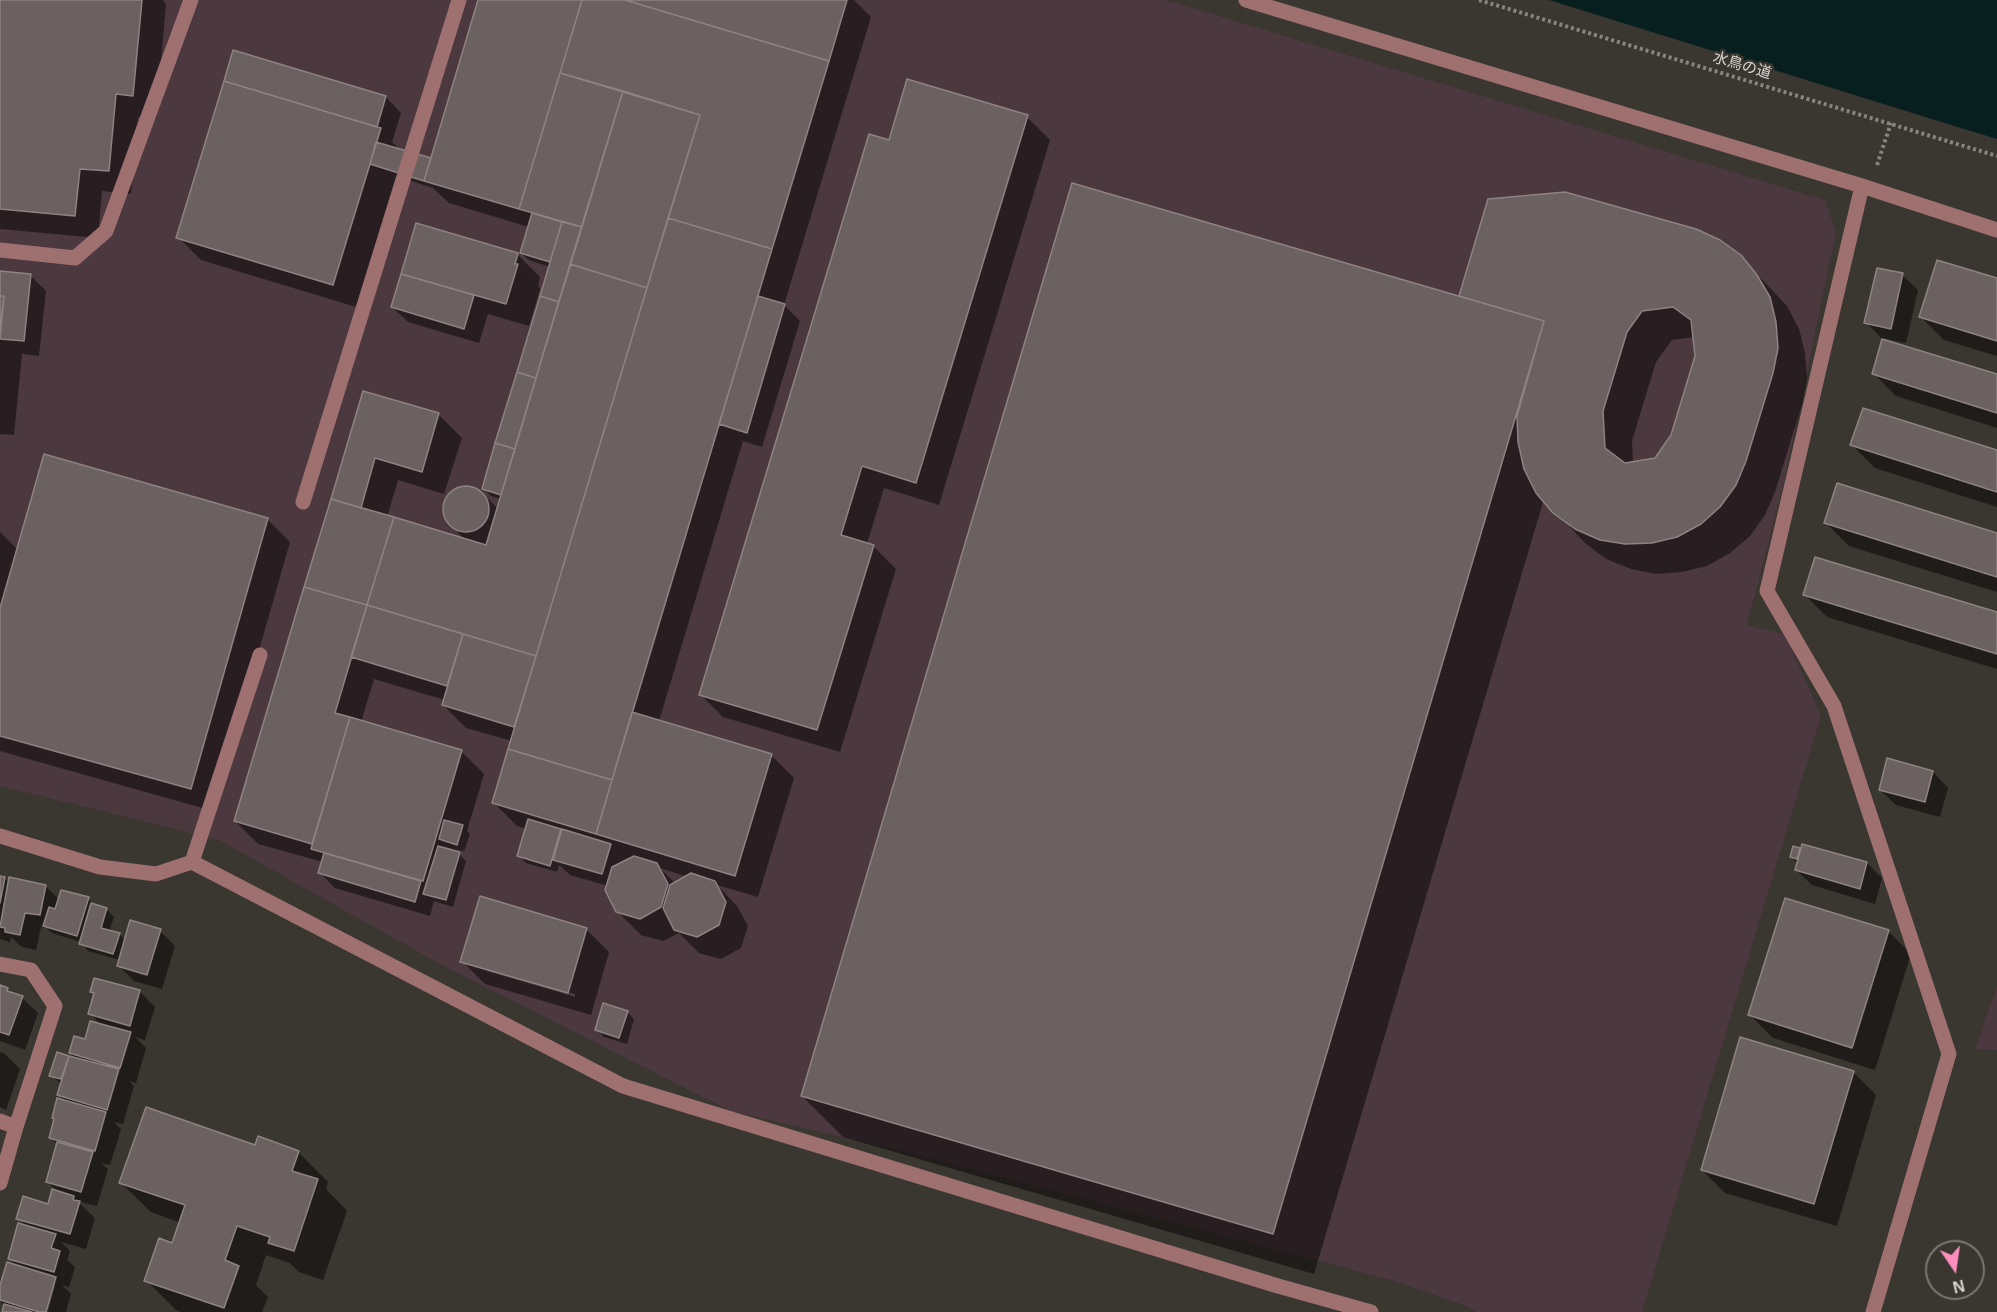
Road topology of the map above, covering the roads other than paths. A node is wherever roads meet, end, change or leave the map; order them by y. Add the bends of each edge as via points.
1 (191, 0) edge
2 (459, 0) edge
3 (1246, 0) edge
4 (1862, 186) junction
5 (1997, 230) edge
6 (0, 250) edge
7 (303, 502) dead end
8 (260, 655) dead end
9 (0, 836) edge
10 (192, 862) junction
11 (0, 964) edge
12 (0, 1121) edge
13 (16, 1127) junction
14 (0, 1183) edge
15 (1371, 1312) edge
16 (1873, 1312) edge

1 - 6 street via 106,231 75,258
2 - 7 street
3 - 4 street
4 - 5 street
4 - 16 street via 1767,591 1834,706 1949,1054
8 - 10 street
9 - 10 street via 100,867 156,874
10 - 15 street via 623,1086
11 - 13 street via 31,970 55,1006
12 - 13 street
13 - 14 street

